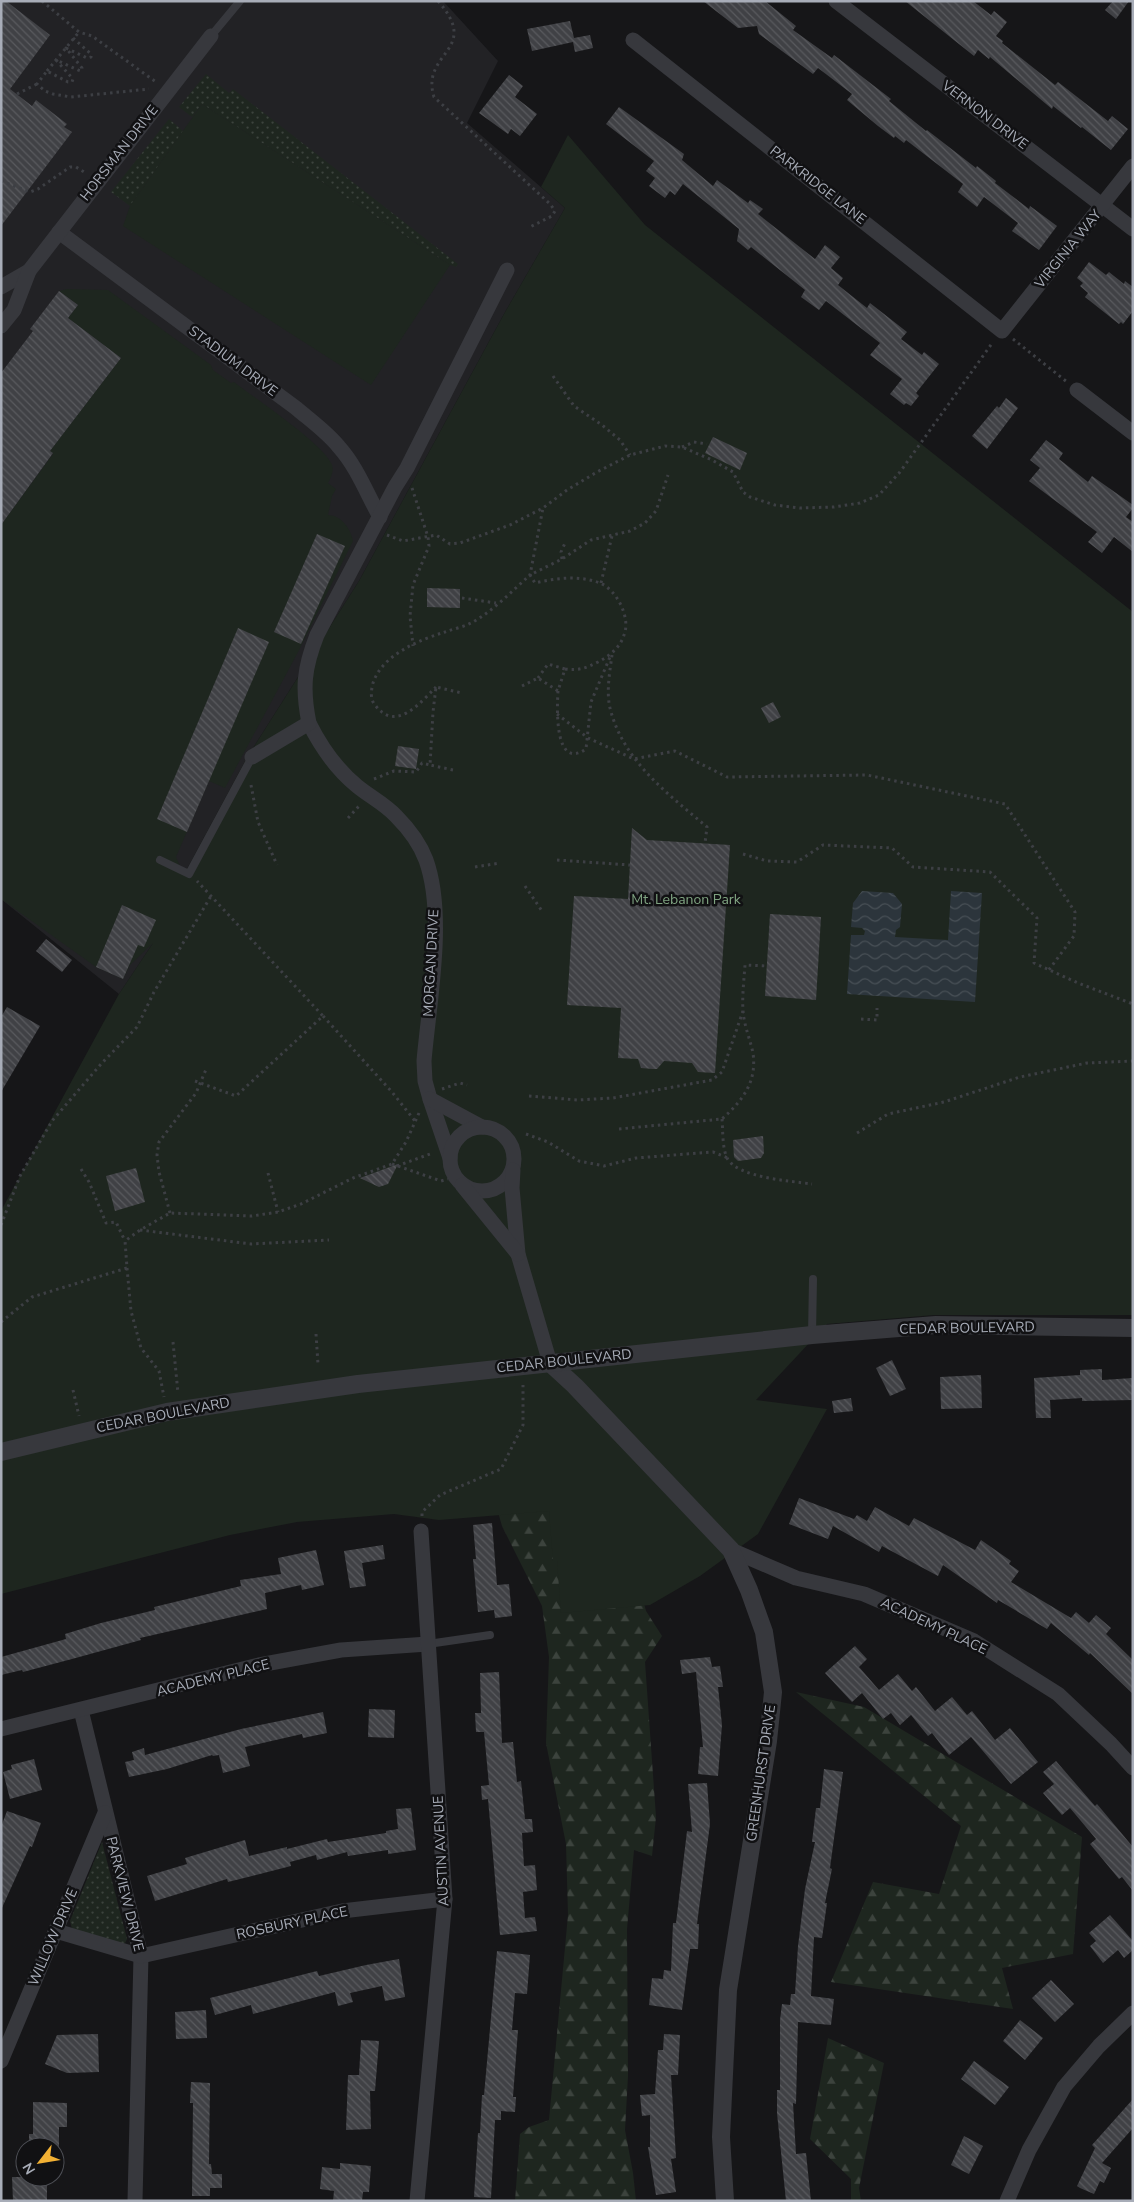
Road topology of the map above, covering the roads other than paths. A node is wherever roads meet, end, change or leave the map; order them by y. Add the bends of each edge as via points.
1 (240, 1) edge
2 (836, 1) edge
3 (211, 36) joint
4 (633, 40) dead end
5 (1133, 166) edge
6 (1103, 205) junction
7 (1133, 229) edge
8 (59, 232) junction
9 (507, 270) dead end
10 (29, 271) junction
11 (1, 287) edge
12 (1, 326) edge
13 (1002, 330) joint
14 (1077, 390) road end
15 (1133, 433) edge
16 (380, 517) junction
17 (309, 723) junction
18 (252, 757) joint
19 (160, 860) dead end
20 (426, 1102) junction
21 (482, 1127) junction
22 (450, 1158) junction
23 (513, 1170) junction
24 (458, 1180) junction
25 (518, 1254) junction
26 (813, 1279) dead end
27 (1133, 1328) edge
28 (812, 1335) junction
29 (550, 1363) junction
30 (1, 1452) edge
31 (421, 1531) road end
32 (731, 1550) junction
33 (490, 1636) dead end
34 (428, 1644) junction
35 (81, 1710) junction
36 (1, 1730) edge
37 (1133, 1768) edge
38 (105, 1813) junction
39 (445, 1899) junction
40 (56, 1931) junction
41 (141, 1956) junction
42 (1133, 2013) edge
43 (1, 2062) edge
44 (135, 2201) edge
45 (417, 2201) edge
46 (725, 2201) edge
47 (1007, 2201) edge

1 - 3 lane
2 - 6 street, VERNON DRIVE
3 - 8 street, HORSMAN DRIVE
4 - 13 street, PARKRIDGE LANE
5 - 6 street, VIRGINIA WAY
6 - 7 street, VERNON DRIVE
6 - 13 street, VIRGINIA WAY
8 - 10 street, HORSMAN DRIVE
8 - 16 street, STADIUM DRIVE via 323,431 353,466
9 - 16 street
10 - 11 street, HORSMAN DRIVE
10 - 12 street, HORSMAN DRIVE via 14,310
14 - 15 street
16 - 17 street via 340,589 309,656 304,698
17 - 18 street
17 - 20 street, MORGAN DRIVE via 336,767 396,815 426,859 435,919 424,1061
18 - 19 lane via 189,874
20 - 21 street
20 - 22 street, MORGAN DRIVE
21 - 22 street via 472,1128 460,1136
21 - 23 street via 492,1129 509,1141 515,1160
22 - 24 street
23 - 24 street via 508,1179 491,1191 470,1190
23 - 25 street
24 - 25 street
25 - 29 street
26 - 28 lane
27 - 28 street, CEDAR BOULEVARD via 936,1325
28 - 29 street, CEDAR BOULEVARD
29 - 30 street, CEDAR BOULEVARD via 358,1384 174,1411
29 - 32 street, GREENHURST DRIVE
31 - 34 street, AUSTIN AVENUE
32 - 37 street, ACADEMY PLACE via 796,1578 864,1594 974,1641 1058,1694
32 - 46 street, GREENHURST DRIVE via 764,1632 773,1692 728,1990 721,2137
33 - 34 lane
34 - 35 street, ACADEMY PLACE via 341,1650 259,1666
34 - 39 street, AUSTIN AVENUE
35 - 36 street, ACADEMY PLACE
35 - 38 street, PARKVIEW DRIVE
38 - 40 street, WILLOW DRIVE
38 - 41 street, PARKVIEW DRIVE
39 - 41 street, ROSBURY PLACE via 342,1911
39 - 45 street, AUSTIN AVENUE
40 - 41 street
40 - 43 street, WILLOW DRIVE
41 - 44 street, PARKVIEW DRIVE
42 - 47 street via 1099,2046 1064,2088

